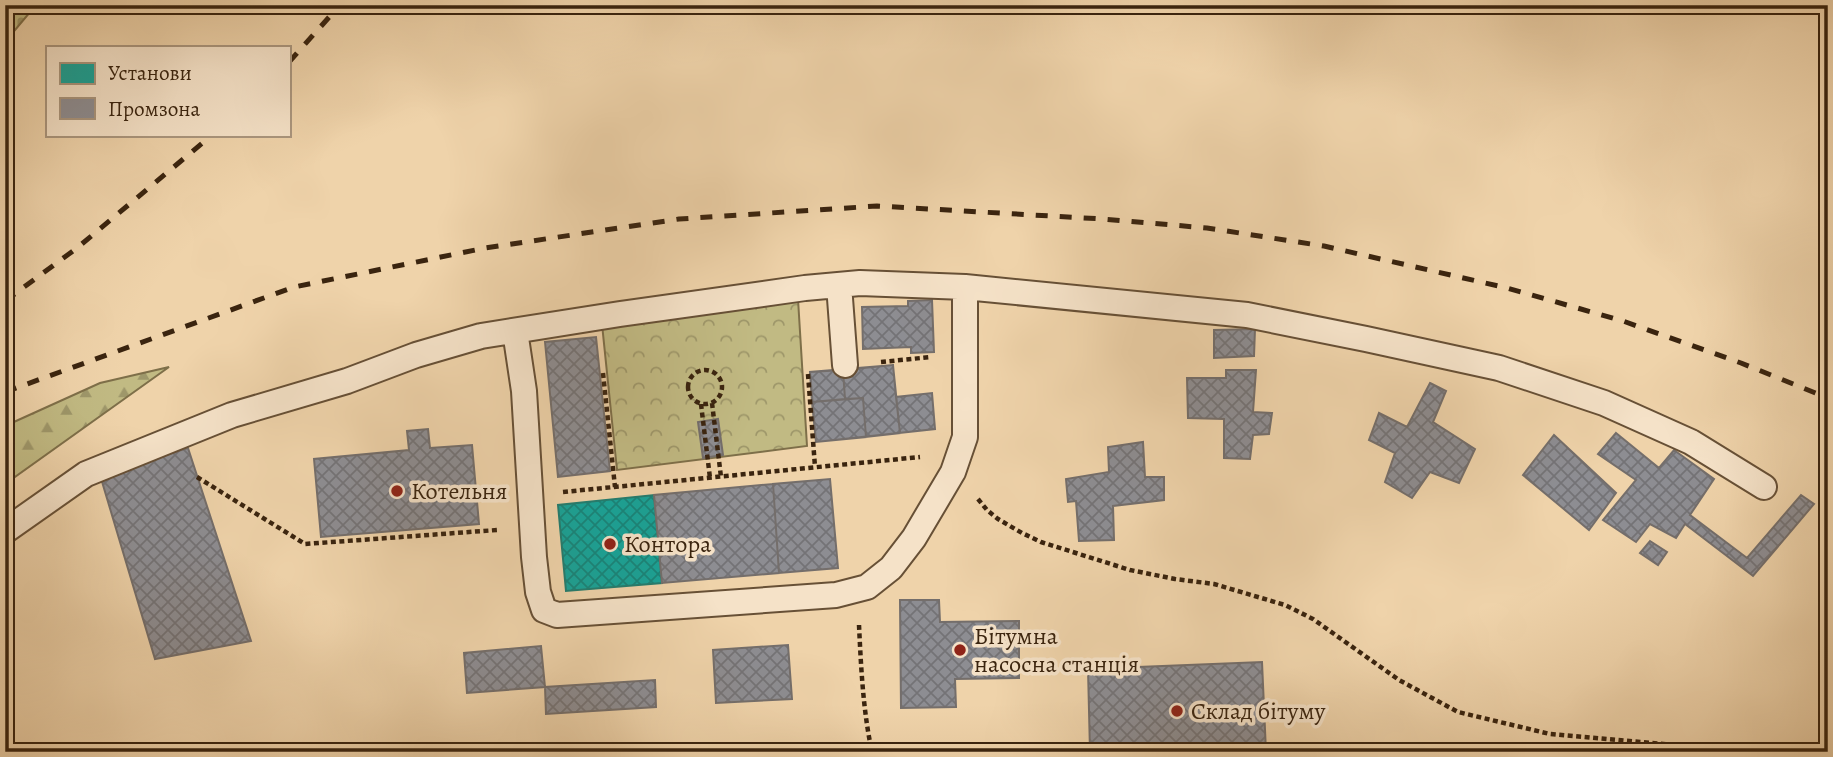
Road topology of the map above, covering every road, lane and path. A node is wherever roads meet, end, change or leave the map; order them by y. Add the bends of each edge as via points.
1 (839, 285) junction
2 (965, 287) junction
3 (515, 331) junction
4 (845, 365) dead end
5 (603, 373) dead end
6 (712, 403) junction
7 (701, 404) junction
8 (959, 454) junction
9 (197, 477) dead end
10 (721, 477) junction
11 (710, 478) junction
12 (615, 487) junction
13 (1764, 487) dead end
14 (531, 495) junction
15 (533, 527) junction
16 (5, 531) edge
17 (867, 587) junction
18 (872, 752) edge
19 (1717, 752) edge

1 - 2 lane
1 - 3 lane
1 - 4 lane
2 - 8 lane via 965,437
2 - 13 lane via 1247,315 1499,368 1604,403 1691,442
3 - 14 lane
3 - 16 lane via 429,351 347,382 232,415 86,474
5 - 12 path
6 - 7 path
6 - 7 path via 720,396 722,385 717,374 707,370 695,373 689,382 689,393
6 - 10 path
7 - 11 path
8 - 10 path
8 - 17 lane via 914,538 891,568
8 - 19 path via 966,479 983,505 1022,533 1130,570 1214,584 1285,605 1313,619 1399,680 1458,712 1550,734
9 - 15 path via 305,544
10 - 11 path
11 - 12 path
12 - 14 path
14 - 15 lane
15 - 17 lane via 538,592 544,610 557,615 836,596
17 - 18 path via 860,600 859,624

